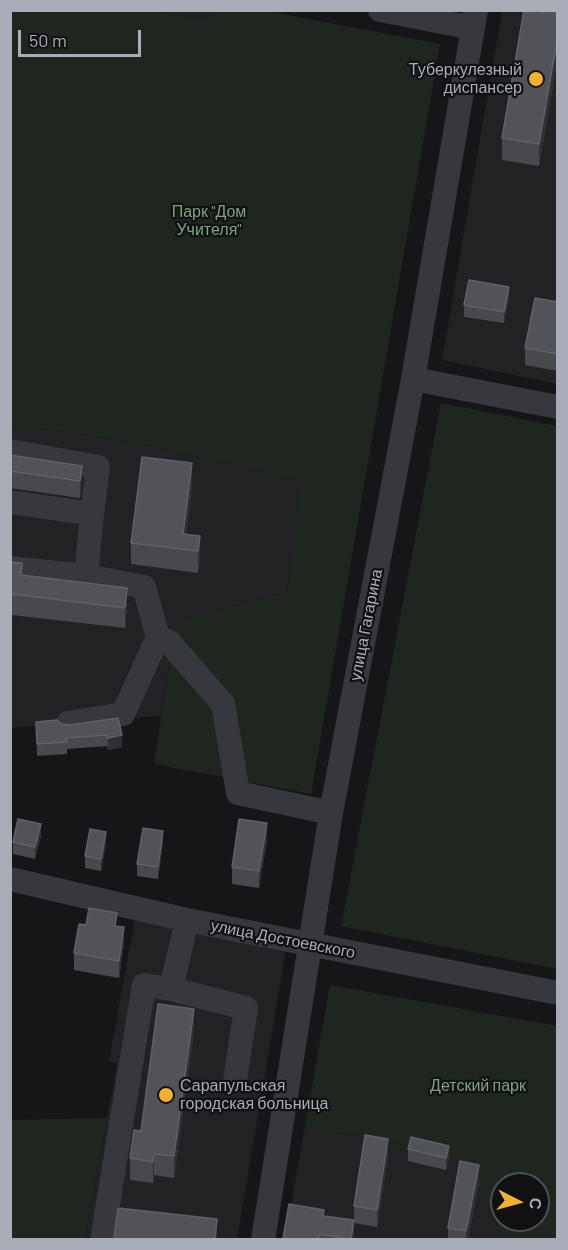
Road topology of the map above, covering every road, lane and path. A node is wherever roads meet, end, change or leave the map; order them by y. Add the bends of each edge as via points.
1 (380, 10) edge
2 (474, 19) edge
3 (413, 379) junction
4 (558, 407) edge
5 (10, 452) edge
6 (10, 502) edge
7 (92, 514) junction
8 (10, 568) edge
9 (86, 576) junction
10 (158, 637) junction
11 (68, 723) edge
12 (331, 813) junction
13 (10, 879) edge
14 (187, 920) junction
15 (309, 944) junction
16 (171, 989) junction
17 (558, 993) edge
18 (235, 1080) dead end
19 (102, 1239) edge
20 (263, 1239) edge

1 - 2 street
2 - 3 street, улица Гагарина
3 - 4 street
3 - 12 street, улица Гагарина
5 - 7 street via 98,467
6 - 7 street
7 - 9 street
8 - 9 street
9 - 10 street via 144,587
10 - 11 street via 123,714
10 - 12 street via 170,642 223,704 238,793
12 - 15 street, улица Гагарина
13 - 14 street, улица Достоевского
14 - 15 street, улица Достоевского
14 - 16 street
15 - 17 street, улица Достоевского
15 - 20 street, улица Гагарина
16 - 18 street via 246,1008
16 - 19 street via 144,985

